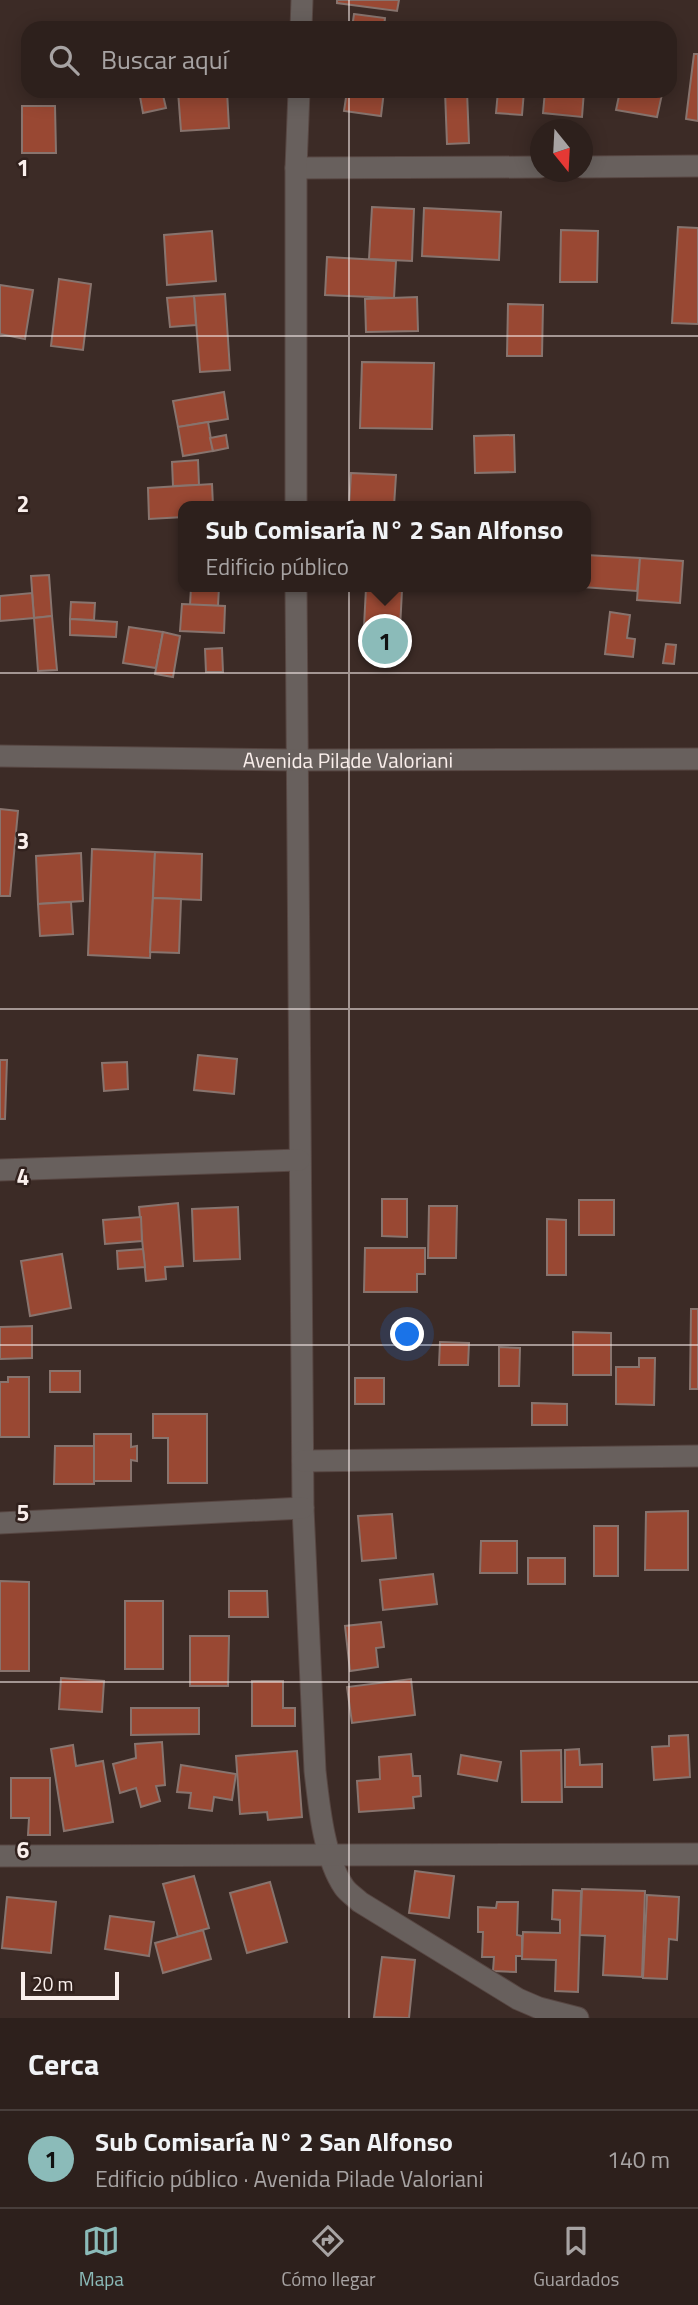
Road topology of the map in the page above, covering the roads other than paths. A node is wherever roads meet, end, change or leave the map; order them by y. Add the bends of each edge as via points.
1 (302, 0) edge
2 (301, 21) edge
3 (299, 98) edge
4 (698, 166) edge
5 (530, 167) edge
6 (593, 167) edge
7 (296, 168) junction
8 (296, 501) edge
9 (296, 592) edge
10 (0, 756) edge
11 (698, 759) edge
12 (296, 760) junction
13 (299, 1160) junction
14 (0, 1170) edge
15 (698, 1457) edge
16 (303, 1461) junction
17 (303, 1508) junction
18 (0, 1522) edge
19 (698, 1854) edge
20 (0, 1856) edge
21 (330, 1856) junction
22 (578, 2018) edge

1 - 2 street
3 - 7 street
4 - 6 street
5 - 7 street
7 - 8 street
9 - 12 street
10 - 12 street, Avenida Pilade Valoriani
11 - 12 street, Avenida Pilade Valoriani
12 - 13 street
13 - 14 street
13 - 16 street
15 - 16 street
16 - 17 street
17 - 18 street
17 - 21 street via 315,1771
19 - 21 street
20 - 21 street
21 - 22 street via 345,1888 389,1921 518,1999

